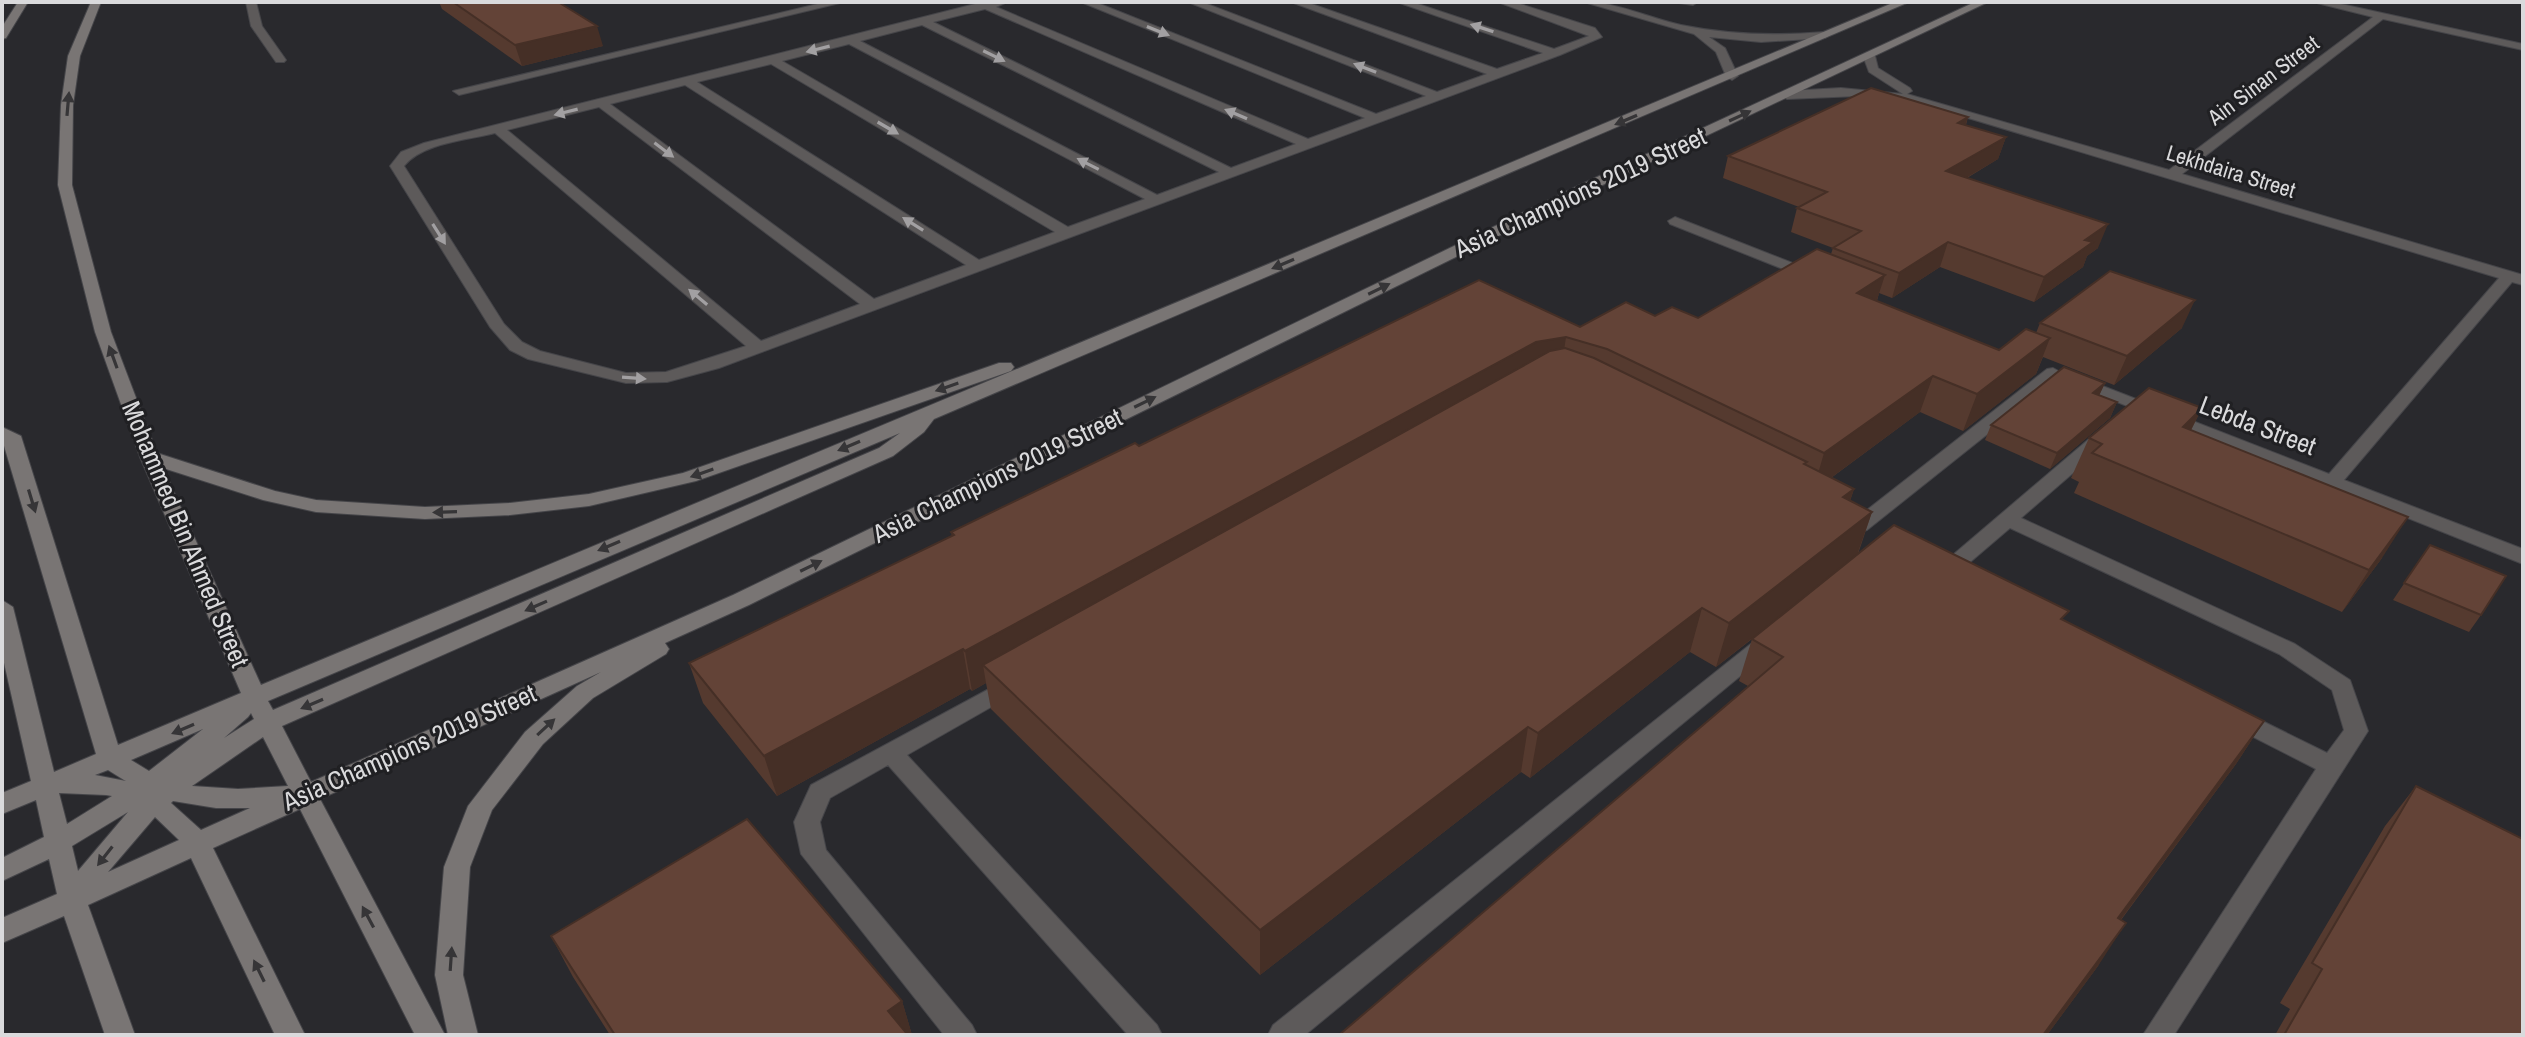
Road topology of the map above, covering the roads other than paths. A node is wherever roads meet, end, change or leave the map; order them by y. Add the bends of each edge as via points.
1 (23, 2) edge
2 (96, 2) edge
3 (251, 2) edge
4 (839, 2) edge
5 (1002, 2) edge
6 (1086, 2) edge
7 (1193, 2) edge
8 (1296, 2) edge
9 (1402, 2) edge
10 (1503, 2) edge
11 (1589, 2) edge
12 (1677, 2) edge
13 (1693, 2) edge
14 (1904, 2) edge
15 (1983, 2) edge
16 (2318, 2) edge
17 (981, 4) edge
18 (2381, 16) junction
19 (924, 22) junction
20 (1699, 35) junction
21 (1825, 35) junction
22 (2, 36) edge
23 (850, 40) junction
24 (2523, 47) edge
25 (1556, 53) junction
26 (1869, 56) junction
27 (280, 60) dead end
28 (773, 60) junction
29 (1499, 74) junction
30 (1732, 76) junction
31 (687, 81) junction
32 (459, 91) dead end
33 (1787, 95) junction
34 (1438, 96) junction
35 (1927, 102) junction
36 (601, 103) junction
37 (1377, 119) junction
38 (498, 129) junction
39 (1308, 144) junction
40 (1231, 173) junction
41 (2170, 176) junction
42 (1157, 200) junction
43 (1675, 221) dead end
44 (1067, 233) junction
45 (978, 266) junction
46 (2516, 278) edge
47 (1835, 285) edge
48 (872, 305) junction
49 (1102, 339) junction
50 (758, 347) junction
51 (929, 412) junction
52 (2127, 417) junction
53 (2, 433) edge
54 (149, 457) junction
55 (2333, 481) junction
56 (1832, 511) edge
57 (2008, 519) junction
58 (2523, 557) edge
59 (1925, 559) edge
60 (1948, 570) junction
61 (1976, 584) edge
62 (741, 600) junction
63 (2, 607) edge
64 (1778, 633) edge
65 (1029, 675) edge
66 (255, 698) junction
67 (2209, 704) edge
68 (267, 723) junction
69 (892, 754) junction
70 (110, 759) junction
71 (2331, 766) junction
72 (44, 786) junction
73 (152, 794) junction
74 (304, 794) junction
75 (2, 804) edge
76 (197, 842) junction
77 (58, 845) junction
78 (2, 870) edge
79 (72, 899) junction
80 (2, 931) edge
81 (120, 1035) edge
82 (290, 1035) edge
83 (430, 1035) edge
84 (463, 1035) edge
85 (962, 1035) edge
86 (1147, 1035) edge
87 (1283, 1035) edge
88 (2158, 1035) edge

1 - 22 main road
54 -> 2 main road, Mohammed Bin Ahmed Street via 103,332 65,185 74,56
3 - 27 street via 258,32
4 - 32 street
5 - 17 street
6 -> 37 street
34 -> 7 street
8 - 29 street
25 -> 9 street
10 - 25 street via 1597,34
11 - 20 street
12 - 13 street
14 - 21 main road, Asia Champions 2019 Street
15 - 26 main road, Asia Champions 2019 Street
16 - 18 street
17 - 19 street
39 -> 17 street
18 - 24 street
18 - 41 street, Ain Sinan Street
19 - 23 street
19 -> 40 street
20 - 21 street
20 - 30 street via 1727,59
21 - 30 main road, Asia Champions 2019 Street
23 -> 28 street
42 -> 23 street
25 - 29 street
26 - 33 main road, Asia Champions 2019 Street
26 - 35 street, Lekhdaira Street via 1873,70 1883,78
28 - 31 street
28 -> 44 street
29 - 34 street
30 -> 49 main road, Asia Champions 2019 Street
31 - 36 street
45 -> 31 street
33 - 35 street, Lekhdaira Street via 1873,90
62 -> 33 main road, Asia Champions 2019 Street via 1587,187
34 - 37 street
35 - 41 street, Lekhdaira Street
36 -> 38 street
36 -> 48 street
37 - 39 street
50 -> 38 street
38 -> 50 street via 416,150 397,166 505,337 534,355 645,379 691,372
39 - 40 street
40 - 42 street
41 - 46 street, Lekhdaira Street
42 - 44 street
43 - 47 street
44 - 45 street
45 - 48 street
46 - 55 street, Lebda Street
48 - 50 street
49 - 51 main road, Asia Champions 2019 Street
49 -> 54 main road via 1041,354 689,477 589,500 473,511 342,510 270,496
51 -> 66 main road, Asia Champions 2019 Street
51 -> 68 main road via 918,428 886,452
52 - 55 street, Lebda Street
52 - 56 street, Lebda Street via 2046,370 1870,531
52 - 57 street
53 -> 70 main road via 12,436
54 - 66 main road, Mohammed Bin Ahmed Street
55 - 58 street, Lebda Street
57 - 60 street
57 - 71 street via 2287,649 2342,686 2356,731
59 - 60 street
60 - 61 street
62 - 74 main road, Asia Champions 2019 Street
84 -> 62 main road via 449,975 457,867 481,806 534,738 585,692
63 - 72 main road
64 - 87 street
65 - 69 street
66 - 68 main road, Mohammed Bin Ahmed Street
66 -> 70 main road, Asia Champions 2019 Street
66 - 73 main road
67 - 71 street
68 - 73 main road
68 - 74 main road, Mohammed Bin Ahmed Street
69 - 85 street via 820,792 807,822 814,854
69 - 86 street
70 - 72 main road, Asia Champions 2019 Street
70 - 73 main road
71 - 88 street
72 - 73 main road via 78,782
72 - 75 main road, Asia Champions 2019 Street
72 - 77 main road
73 - 74 main road via 217,799
73 - 76 main road
73 - 77 main road
73 -> 79 main road
74 - 76 main road, Asia Champions 2019 Street
83 -> 74 main road, Mohammed Bin Ahmed Street
76 - 79 main road, Asia Champions 2019 Street
82 -> 76 main road
77 - 78 main road
77 - 79 main road
79 - 80 main road, Asia Champions 2019 Street
79 - 81 main road

